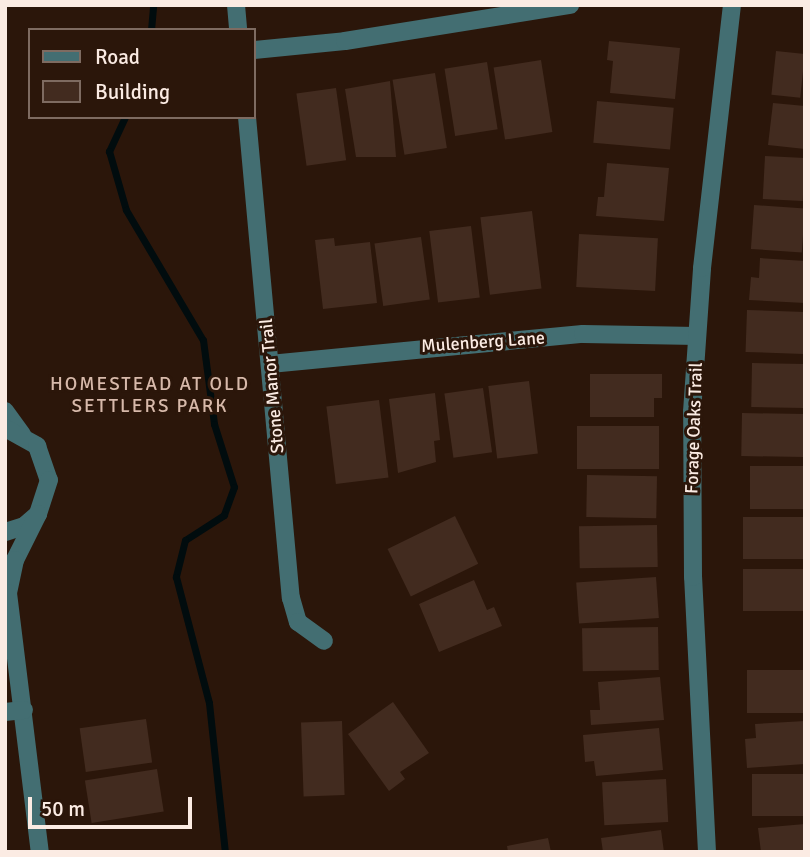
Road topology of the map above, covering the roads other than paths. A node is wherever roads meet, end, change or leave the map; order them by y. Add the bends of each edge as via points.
1 (236, 5) edge
2 (570, 5) edge
3 (732, 5) edge
4 (536, 7) edge
5 (239, 28) edge
6 (256, 50) edge
7 (247, 119) edge
8 (697, 336) junction
9 (270, 364) junction
10 (5, 411) edge
11 (14, 431) edge
12 (38, 514) junction
13 (5, 532) edge
14 (7, 591) edge
15 (324, 642) dead end
16 (24, 710) junction
17 (5, 712) edge
18 (40, 852) edge
19 (708, 852) edge

1 - 5 street
2 - 4 street
3 - 8 street, Forage Oaks Trail
4 - 6 street via 345,41
7 - 9 street, Stone Manor Trail
8 - 9 street, Mulenberg Lane via 583,334
8 - 19 street, Forage Oaks Trail via 692,509
9 - 15 street, Stone Manor Trail via 291,598 298,622
10 - 11 street
11 - 12 street via 41,454 49,480
12 - 13 street via 24,526
12 - 14 street via 15,560
14 - 16 street
16 - 17 street
16 - 18 street

